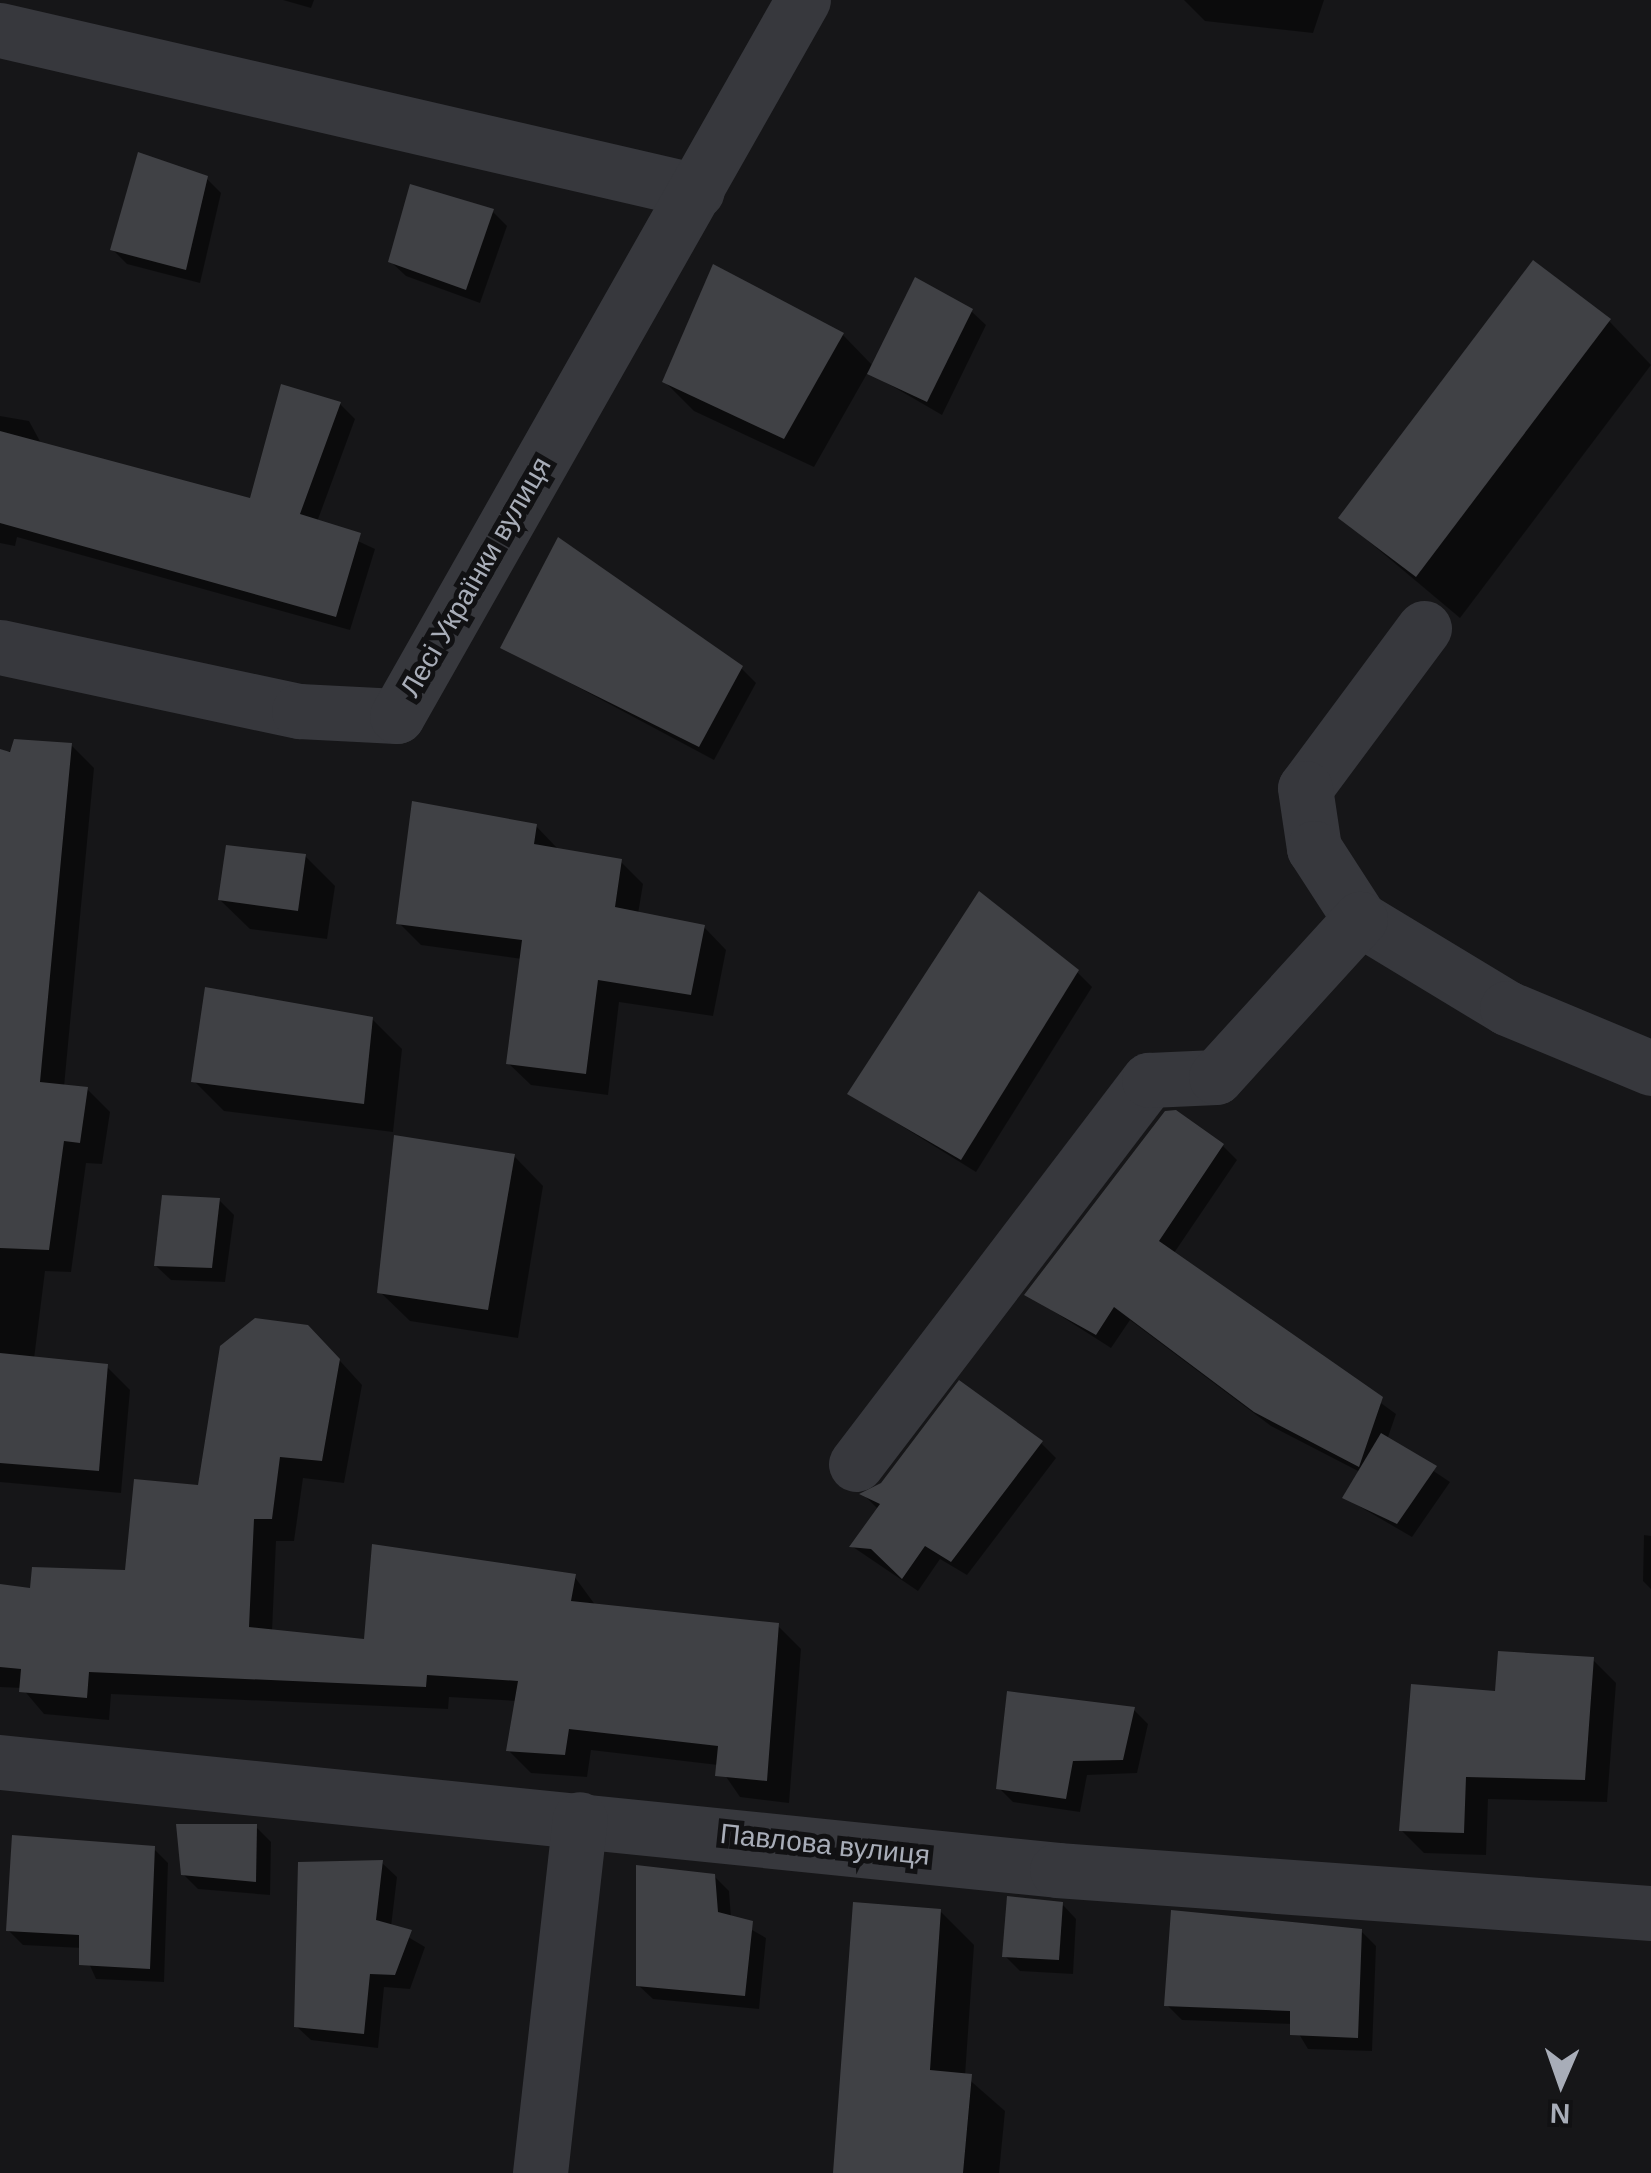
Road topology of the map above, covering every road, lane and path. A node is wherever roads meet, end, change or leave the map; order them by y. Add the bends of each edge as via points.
1 (803, 0) edge
2 (0, 30) edge
3 (697, 191) junction
4 (1424, 628) dead end
5 (0, 648) edge
6 (1360, 918) junction
7 (1651, 1068) edge
8 (856, 1464) dead end
9 (0, 1762) edge
10 (580, 1820) junction
11 (1651, 1913) edge
12 (540, 2173) edge

1 - 3 street, Лесі Українки вулиця
2 - 3 street
3 - 5 street, Лесі Українки вулиця via 397,716 299,711
4 - 6 street via 1305,788 1314,848
6 - 7 street via 1507,1008
6 - 8 street via 1216,1077 1148,1080
9 - 10 street, Павлова вулиця
10 - 11 street, Павлова вулиця via 1058,1870
10 - 12 street

